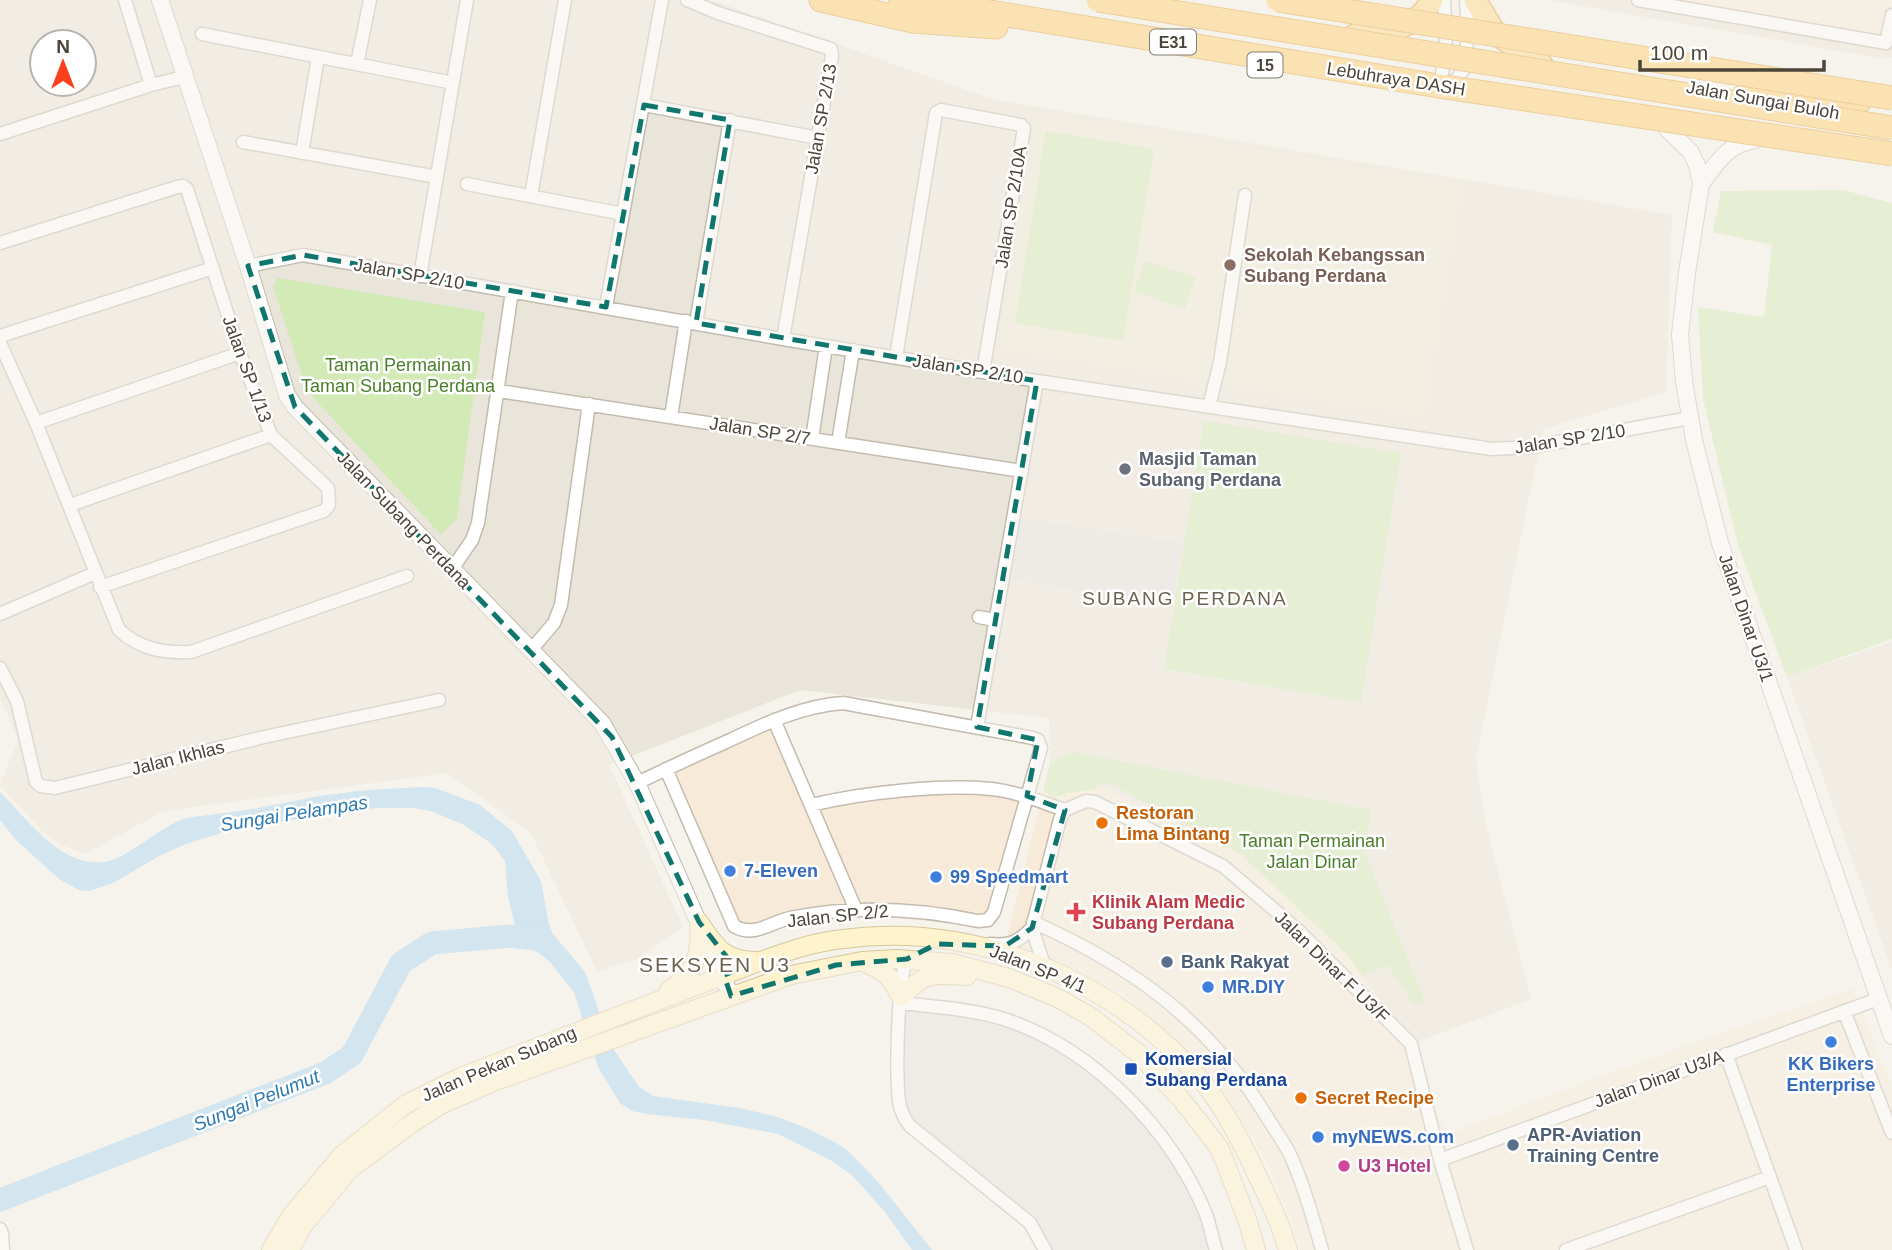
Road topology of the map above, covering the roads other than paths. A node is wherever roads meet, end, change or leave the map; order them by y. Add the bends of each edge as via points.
1 (125, 0) edge
2 (160, 0) edge
3 (370, 0) edge
4 (467, 0) edge
5 (565, 0) edge
6 (662, 0) edge
7 (687, 0) edge
8 (821, 0) edge
9 (885, 0) edge
10 (901, 0) edge
11 (1098, 0) edge
12 (1130, 0) edge
13 (1278, 0) edge
14 (1432, 0) edge
15 (1444, 0) edge
16 (1466, 0) edge
17 (1475, 0) edge
18 (1638, 0) edge
19 (1662, 2) edge
20 (1892, 15) edge
21 (202, 34) dead end
22 (1083, 34) junction
23 (1355, 35) junction
24 (1446, 48) junction
25 (1467, 53) junction
26 (318, 57) junction
27 (357, 64) junction
28 (1542, 65) junction
29 (184, 77) junction
30 (1338, 78) junction
31 (453, 83) junction
32 (151, 85) junction
33 (1447, 91) junction
34 (1744, 96) junction
35 (1892, 100) edge
36 (643, 104) junction
37 (730, 120) junction
38 (1892, 122) edge
39 (1892, 128) edge
40 (1667, 129) junction
41 (1695, 132) junction
42 (0, 134) edge
43 (818, 138) junction
44 (1755, 140) junction
45 (243, 142) dead end
46 (302, 153) junction
47 (1892, 154) edge
48 (1892, 162) edge
49 (436, 177) junction
50 (467, 184) dead end
51 (1701, 184) junction
52 (1245, 195) dead end
53 (531, 196) junction
54 (623, 214) junction
55 (0, 243) edge
56 (248, 266) junction
57 (213, 268) junction
58 (420, 276) junction
59 (512, 291) junction
60 (606, 307) junction
61 (691, 322) junction
62 (0, 336) edge
63 (783, 339) junction
64 (0, 343) edge
65 (826, 346) junction
66 (853, 351) junction
67 (240, 353) junction
68 (896, 357) junction
69 (983, 372) junction
70 (1037, 381) junction
71 (499, 391) junction
72 (589, 404) junction
73 (1209, 407) junction
74 (671, 417) junction
75 (1690, 418) junction
76 (36, 422) junction
77 (271, 435) junction
78 (812, 439) junction
79 (838, 443) junction
80 (1022, 471) junction
81 (70, 505) junction
82 (452, 569) junction
83 (95, 573) junction
84 (407, 576) dead end
85 (100, 587) junction
86 (0, 614) edge
87 (979, 617) dead end
88 (995, 620) junction
89 (531, 650) junction
90 (0, 668) edge
91 (439, 700) dead end
92 (774, 720) junction
93 (977, 727) junction
94 (666, 769) junction
95 (637, 783) junction
96 (1027, 796) junction
97 (811, 805) junction
98 (1065, 810) junction
99 (856, 910) junction
100 (699, 922) junction
101 (1033, 925) junction
102 (963, 941) junction
103 (907, 959) junction
104 (761, 961) junction
105 (862, 961) junction
106 (1057, 972) junction
107 (724, 975) junction
108 (1009, 978) junction
109 (731, 996) junction
110 (1878, 999) junction
111 (901, 1000) junction
112 (629, 1011) junction
113 (1844, 1011) junction
114 (632, 1032) joint
115 (1892, 1036) edge
116 (1726, 1054) junction
117 (1892, 1133) edge
118 (1440, 1160) junction
119 (1770, 1177) junction
120 (0, 1229) edge
121 (3, 1250) edge
122 (271, 1250) edge
123 (290, 1250) edge
124 (1045, 1250) edge
125 (1216, 1250) edge
126 (1256, 1250) edge
127 (1288, 1250) edge
128 (1322, 1250) edge
129 (1467, 1250) edge
130 (1566, 1250) edge
131 (1796, 1250) edge

1 - 32 street
2 - 29 street, Jalan Subang Perdana
3 - 27 street
4 - 31 street
5 - 53 street
6 - 36 street
7 - 43 street, Jalan SP 2/13 via 831,49
8 - 22 highway via 913,21
9 - 22 highway, 15
10 - 47 highway, Lebuhraya DASH / E31, bridge
11 - 39 highway, Lebuhraya DASH / E31, bridge
12 - 23 highway, Jalan Sungai Buloh
13 - 35 highway, bridge
14 - 23 highway via 1426,12 1398,30
15 - 24 street
16 - 25 street
17 - 28 highway via 1496,34
18 - 19 street
19 - 20 street via 1886,43
21 - 26 street
22 - 30 highway, 15
23 - 24 highway, Jalan Sungai Buloh
24 - 25 highway, Jalan Sungai Buloh
24 - 33 street via 1442,74
25 - 28 highway, Jalan Sungai Buloh
25 - 33 street via 1464,69
26 - 27 street
26 - 46 street
27 - 31 street
28 - 34 highway, Jalan Sungai Buloh
29 - 32 street
29 - 56 street, Jalan Subang Perdana
30 - 33 highway, 15
30 - 40 highway, 15
31 - 49 street
32 - 42 street
33 - 41 highway, 15
34 - 35 highway
34 - 38 highway, Jalan Sungai Buloh
36 - 37 street
36 - 54 street
37 - 43 street
37 - 61 street
40 - 41 highway, 15
40 - 51 street via 1690,151
41 - 44 highway, 15
43 - 63 street, Jalan SP 2/13
44 - 48 highway, 15
44 - 51 street via 1733,146
45 - 46 street
46 - 49 street
49 - 58 street
50 - 53 street
51 - 75 street, Jalan Dinar U3/1 via 1681,334
52 - 73 street
53 - 54 street
54 - 60 street
55 - 57 street, Jalan SP 1/13 via 183,186
56 - 58 street, Jalan SP 2/10 via 303,255
56 - 82 street, Jalan Subang Perdana via 287,395 295,407
57 - 62 street
57 - 67 street, Jalan SP 1/13
58 - 59 street, Jalan SP 2/10
59 - 60 street, Jalan SP 2/10
59 - 71 street
60 - 61 street, Jalan SP 2/10
61 - 63 street, Jalan SP 2/10
61 - 74 street
63 - 65 street, Jalan SP 2/10
64 - 76 street
65 - 66 street, Jalan SP 2/10
65 - 78 street
66 - 68 street, Jalan SP 2/10
66 - 79 street
67 - 76 street
67 - 77 street, Jalan SP 1/13
68 - 69 street, Jalan SP 2/10
68 - 69 street, Jalan SP 2/10A via 936,113 941,110 1024,128
69 - 70 street, Jalan SP 2/10
70 - 73 street, Jalan SP 2/10
70 - 80 street
71 - 72 street, Jalan SP 2/7
71 - 82 street via 478,523
72 - 74 street, Jalan SP 2/7
72 - 89 street via 561,604 554,623
73 - 75 street, Jalan SP 2/10 via 1492,450
74 - 78 street, Jalan SP 2/7
75 - 110 street, Jalan Dinar U3/1 via 1720,543
76 - 81 street
77 - 81 street
77 - 85 street, Jalan SP 1/13 via 324,483 330,497 327,509
78 - 79 street, Jalan SP 2/7
79 - 80 street, Jalan SP 2/7
80 - 88 street
81 - 83 street
82 - 89 street, Jalan Subang Perdana
83 - 85 street
83 - 86 street
84 - 85 street via 191,652 173,653 150,650 118,630
87 - 88 street
88 - 93 street
89 - 95 street, Jalan Subang Perdana via 602,723
90 - 91 street, Jalan Ikhlas via 17,701 36,782 55,788
92 - 93 street via 844,702
92 - 94 street
92 - 97 street
93 - 96 street via 1038,740 1041,748
94 - 95 street
94 - 99 street, Jalan SP 2/2 via 734,926 753,931 789,918
95 - 100 street, Jalan Subang Perdana
96 - 97 street via 993,789 943,789
96 - 98 street
96 - 99 street, Jalan SP 2/2 via 988,920 912,909
97 - 99 street
98 - 101 street
98 - 118 street, Jalan Dinar F U3/F via 1095,802 1223,866 1299,931 1411,1044
100 - 104 main road via 722,953
100 - 107 street, Jalan Subang Perdana
100 - 112 main road via 699,954 681,984
101 - 102 street via 1017,943 1005,946
101 - 106 street via 1043,962
101 - 128 street via 1081,944 1130,972 1205,1034 1249,1088 1291,1157
102 - 103 main road via 925,948
102 - 104 main road, Jalan SP 4/1 via 888,936 842,939
102 - 106 main road, Jalan SP 4/1
103 - 105 main road, Jalan SP 4/1
103 - 108 main road, Jalan SP 4/1 via 951,963
103 - 111 street
104 - 107 main road, Jalan SP 4/1
105 - 109 main road, Jalan SP 4/1 via 791,975
105 - 111 main road via 884,970
106 - 127 main road, Jalan SP 4/1 via 1104,996 1152,1032 1196,1074 1240,1137 1282,1226
107 - 109 street, Jalan Subang Perdana
107 - 112 main road, Jalan SP 4/1
108 - 111 main road via 934,974 923,977
108 - 126 main road, Jalan SP 4/1 via 1091,1017 1138,1053 1181,1099 1220,1149
109 - 114 main road, Jalan SP 4/1
110 - 113 street, Jalan Dinar U3/A
110 - 115 street, Jalan Dinar U3/1
111 - 124 street via 898,1080 902,1115 1030,1223
111 - 125 street via 1006,1020 1092,1066 1156,1130 1206,1214
112 - 122 main road, Jalan Pekan Subang via 463,1076 406,1104 342,1155 291,1216
113 - 116 street, Jalan Dinar U3/A
113 - 117 street
114 - 123 main road, Jalan Pekan Subang via 494,1082 411,1124 351,1169 303,1226
116 - 118 street, Jalan Dinar U3/A
116 - 119 street
118 - 129 street, Jalan Dinar F U3/F
119 - 130 street
119 - 131 street
120 - 121 street

